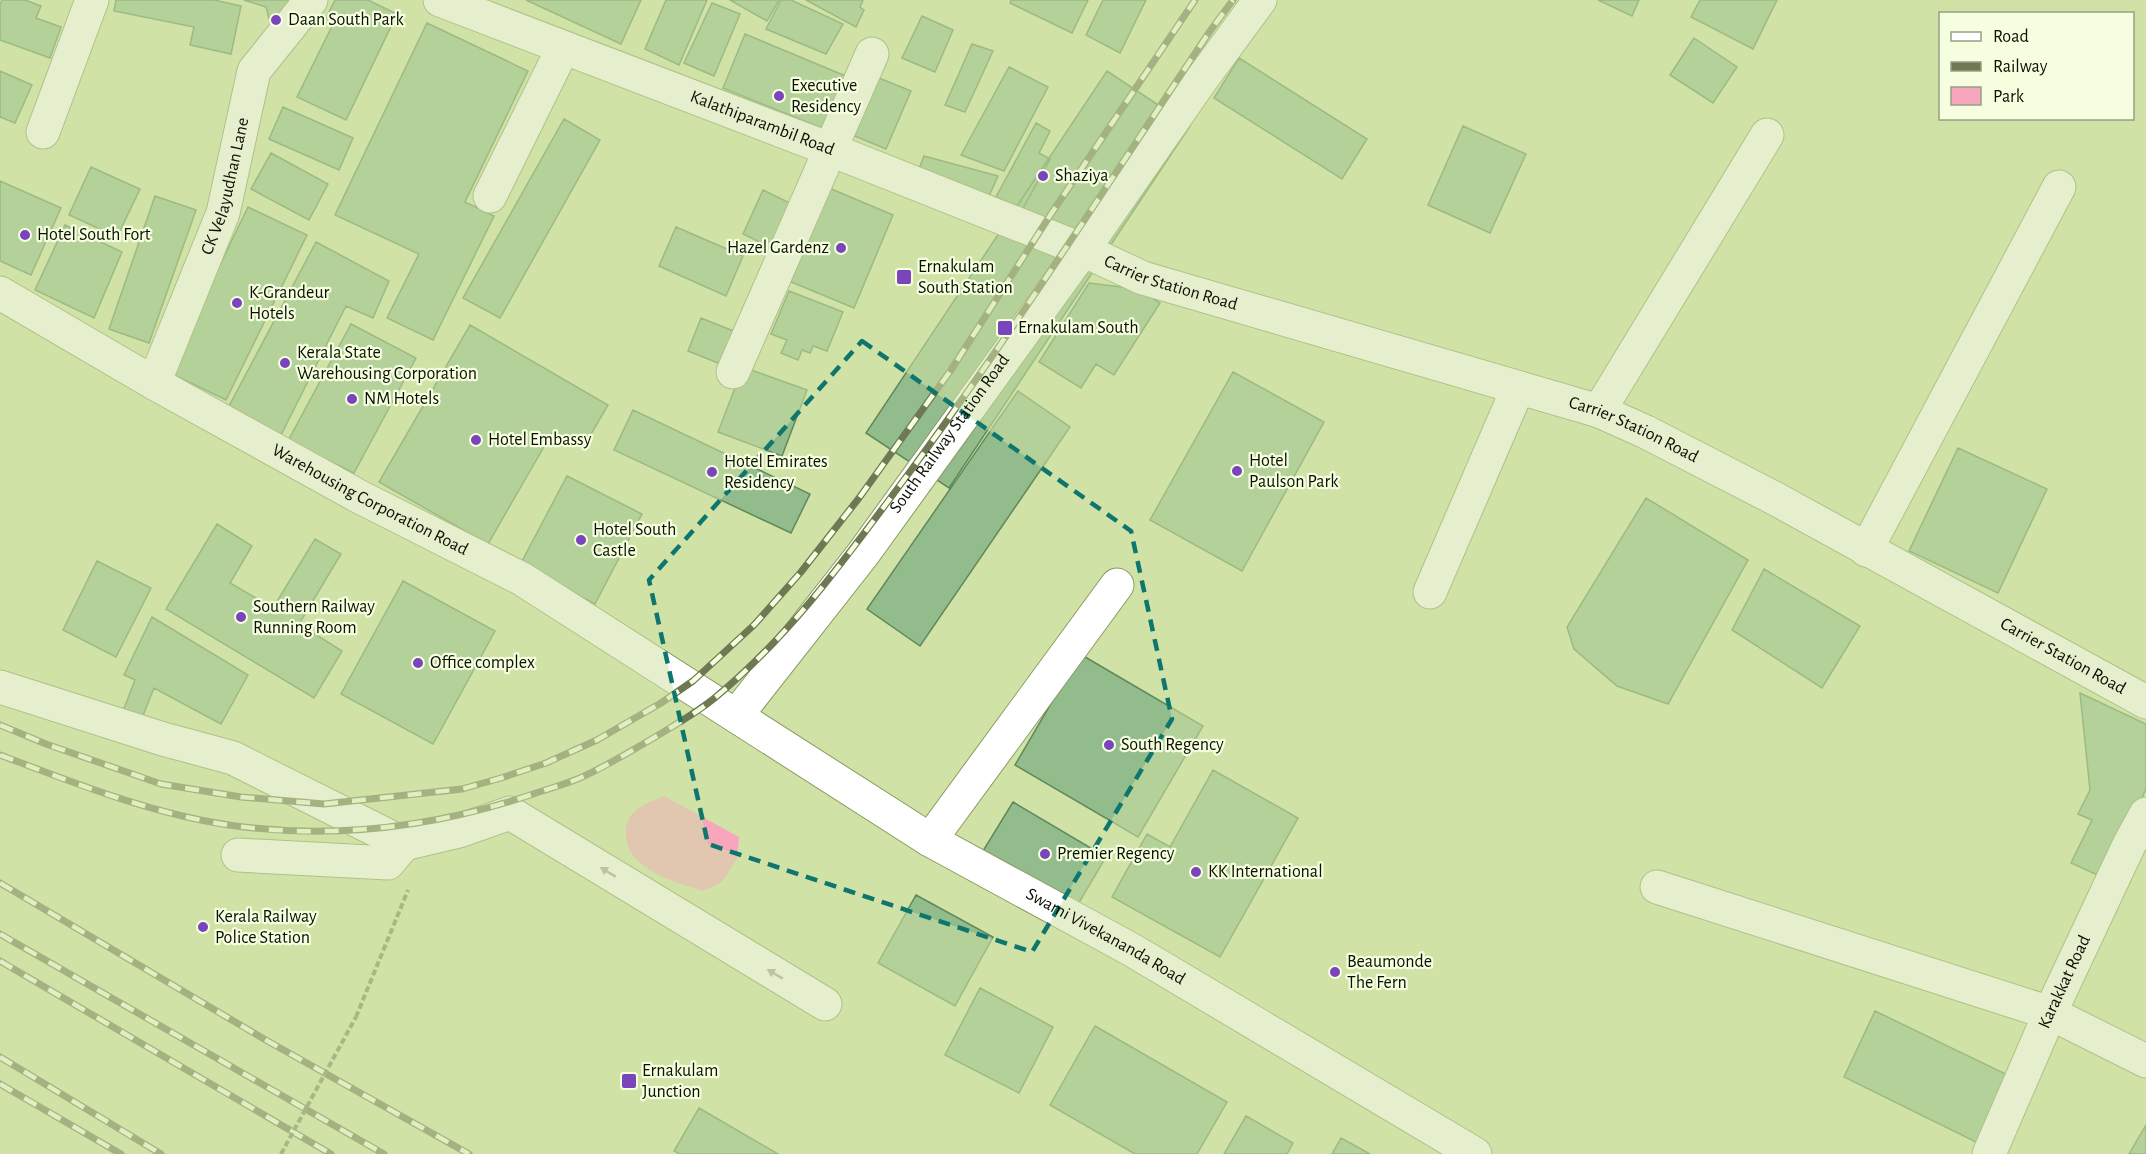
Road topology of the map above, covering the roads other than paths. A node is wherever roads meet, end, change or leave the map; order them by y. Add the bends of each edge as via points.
1 (92, 0) edge
2 (311, 0) edge
3 (440, 0) edge
4 (1260, 0) edge
5 (562, 48) junction
6 (872, 54) dead end
7 (43, 132) dead end
8 (1767, 135) dead end
9 (829, 149) junction
10 (2059, 187) dead end
11 (490, 196) dead end
12 (1083, 250) junction
13 (0, 294) edge
14 (733, 372) dead end
15 (154, 383) junction
16 (1518, 388) junction
17 (1599, 411) junction
18 (1866, 550) junction
19 (1117, 585) dead end
20 (1430, 592) dead end
21 (0, 687) edge
22 (2146, 702) edge
23 (736, 716) junction
24 (2146, 814) edge
25 (930, 840) junction
26 (404, 844) junction
27 (238, 855) dead end
28 (1657, 887) dead end
29 (825, 1004) dead end
30 (2050, 1013) junction
31 (2146, 1061) edge
32 (1475, 1154) edge
33 (1989, 1154) edge

1 - 7 street
2 - 15 street, CK Velayudhan Lane via 254,71 223,213
3 - 5 street, Kalathiparambil Road
4 - 12 street, South Railway Station Road
5 - 9 street, Kalathiparambil Road
5 - 11 street
6 - 9 street
8 - 17 street
9 - 12 street, Kalathiparambil Road
9 - 14 street
10 - 18 street
12 - 16 street, Carrier Station Road via 1143,278
12 - 23 street, South Railway Station Road via 863,554
13 - 15 street, Warehousing Corporation Road
15 - 23 street, Warehousing Corporation Road via 358,496 522,579
16 - 17 street, Carrier Station Road
16 - 20 street
17 - 18 street, Carrier Station Road via 1646,432
18 - 22 street, Carrier Station Road
19 - 25 street
21 - 26 street via 233,758
23 - 25 street, Swami Vivekananda Road
24 - 30 street, Karakkat Road
25 - 32 street, Swami Vivekananda Road via 1132,950
26 - 27 street via 388,863
29 -> 26 street via 510,813
28 - 30 street
30 - 31 street
30 - 33 street, Karakkat Road

